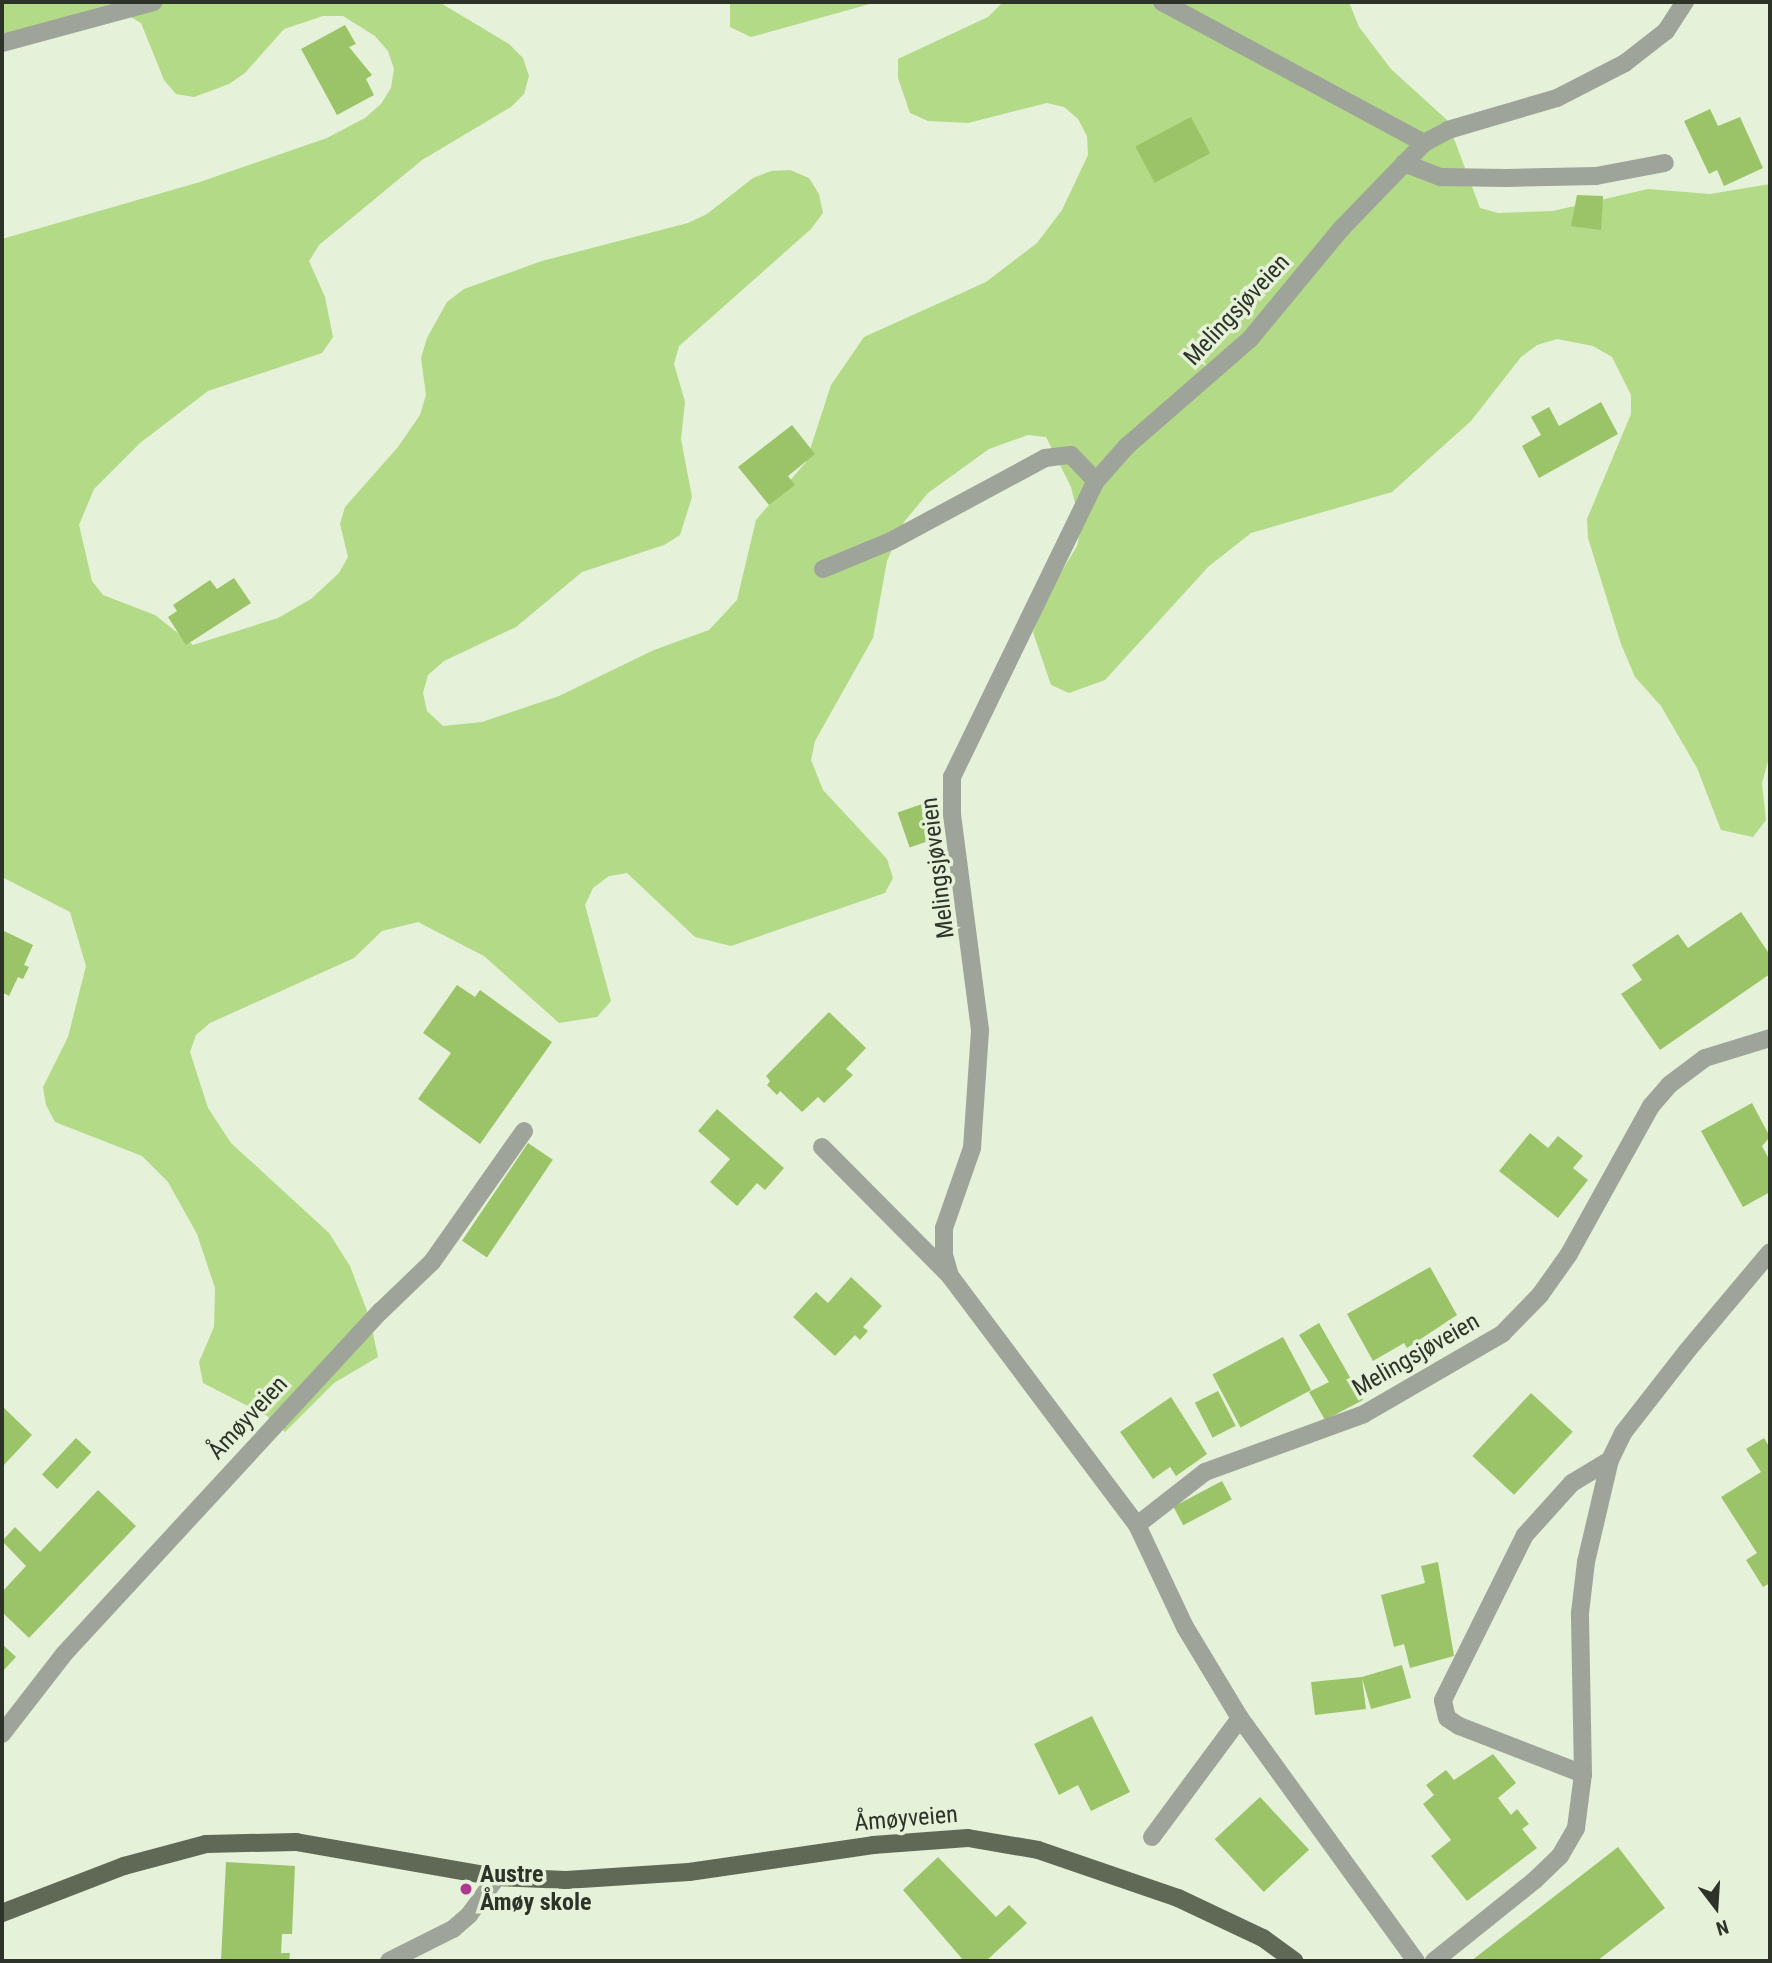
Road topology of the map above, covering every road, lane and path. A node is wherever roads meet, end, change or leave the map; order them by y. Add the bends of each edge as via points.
1 (154, 2) edge
2 (1162, 2) edge
3 (1685, 2) edge
4 (2, 43) edge
5 (1424, 143) junction
6 (1404, 163) junction
7 (1665, 163) dead end
8 (1096, 481) junction
9 (823, 569) dead end
10 (1770, 1038) edge
11 (524, 1131) dead end
12 (822, 1147) dead end
13 (1770, 1252) edge
14 (950, 1276) junction
15 (1610, 1460) junction
16 (1137, 1525) junction
17 (1240, 1718) junction
18 (2, 1734) edge
19 (1583, 1774) junction
20 (1152, 1837) dead end
21 (497, 1877) junction
22 (2, 1913) edge
23 (388, 1961) edge
24 (1294, 1961) edge
25 (1416, 1961) edge
26 (1434, 1961) edge

1 - 4 street
2 - 5 street
3 - 5 street, Melingsjøveien via 1666,31 1625,63 1557,98 1448,130
5 - 6 street, Melingsjøveien
6 - 7 street via 1441,177 1506,178 1596,176
6 - 8 street, Melingsjøveien via 1341,229 1250,339 1127,446
8 - 9 street via 1071,455 1045,458 891,541
8 - 14 street, Melingsjøveien via 952,777 952,815 980,1030 972,1148 944,1228
10 - 16 street, Melingsjøveien via 1705,1059 1669,1085 1651,1106 1569,1254 1540,1295 1502,1334 1364,1414 1205,1472
11 - 18 street, Åmøyveien via 432,1262 371,1321 64,1654
12 - 14 street, Melingsjøveien
13 - 15 street via 1686,1350 1623,1433
14 - 16 street, Melingsjøveien
15 - 19 street via 1586,1562 1580,1613
15 - 19 street via 1572,1483 1525,1535 1443,1700 1447,1718 1459,1726
16 - 17 street, Melingsjøveien via 1185,1627
17 - 20 street
17 - 25 street, Melingsjøveien
19 - 26 street via 1576,1828 1560,1856
21 - 22 main road, Åmøyveien via 296,1842 229,1842 135,1862
21 - 23 street via 453,1929
21 - 24 main road, Åmøyveien via 623,1878 887,1843 999,1840 1224,1917

